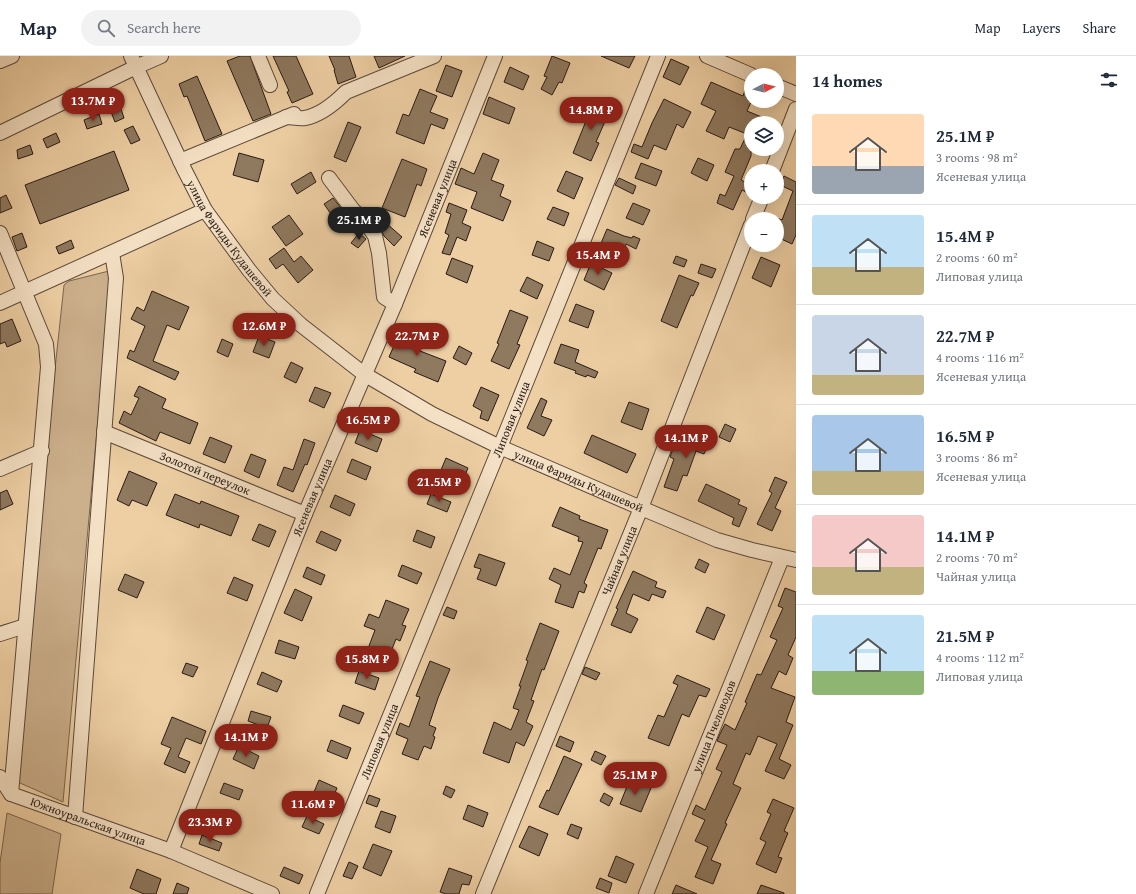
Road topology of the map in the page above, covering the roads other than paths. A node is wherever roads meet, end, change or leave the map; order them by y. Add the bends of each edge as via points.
1 (12, 56) edge
2 (161, 56) edge
3 (258, 56) edge
4 (434, 56) edge
5 (495, 56) edge
6 (658, 56) edge
7 (707, 56) edge
8 (133, 61) edge
9 (0, 62) edge
10 (744, 72) edge
11 (270, 85) dead end
12 (784, 89) edge
13 (796, 94) edge
14 (313, 106) dead end
15 (796, 109) edge
16 (286, 117) junction
17 (0, 133) edge
18 (180, 161) junction
19 (775, 164) edge
20 (329, 178) dead end
21 (205, 210) junction
22 (0, 233) edge
23 (744, 243) edge
24 (112, 253) junction
25 (25, 291) junction
26 (0, 302) edge
27 (396, 304) junction
28 (364, 374) junction
29 (104, 432) junction
30 (500, 447) junction
31 (42, 451) junction
32 (0, 469) edge
33 (641, 508) junction
34 (305, 514) junction
35 (789, 559) edge
36 (26, 626) junction
37 (0, 634) edge
38 (0, 777) edge
39 (11, 794) junction
40 (75, 817) junction
41 (171, 851) junction
42 (272, 894) edge
43 (318, 894) edge
44 (483, 894) edge
45 (646, 894) edge

1 - 9 street
2 - 8 street
3 - 11 street
4 - 16 street via 346,92 336,103 305,118
5 - 27 street, Ясеневая улица
6 - 30 street, Липовая улица
7 - 10 street
8 - 17 street
8 - 18 street, улица Фариды Кудашевой
12 - 13 street
14 - 16 street
15 - 19 street
16 - 18 street
18 - 21 street, улица Фариды Кудашевой
20 - 27 street via 375,236 384,297
21 - 24 street
21 - 28 street, улица Фариды Кудашевой via 274,299 301,325
22 - 25 street
23 - 33 street, Чайная улица
24 - 25 street
24 - 29 street via 116,278
25 - 26 street
25 - 31 street via 48,354
27 - 28 street, Ясеневая улица
28 - 30 street, улица Фариды Кудашевой via 432,414
28 - 34 street, Ясеневая улица
29 - 34 street, Золотой переулок
29 - 40 street
30 - 33 street, улица Фариды Кудашевой
30 - 43 street, Липовая улица
31 - 32 street
31 - 36 street
33 - 35 street, улица Фариды Кудашевой via 717,540
33 - 44 street, Чайная улица
34 - 41 street, Ясеневая улица
35 - 45 street, улица Пчеловодов
36 - 37 street
36 - 39 street
38 - 39 street
39 - 40 street, Южноуральская улица
40 - 41 street, Южноуральская улица
41 - 42 street, Южноуральская улица

